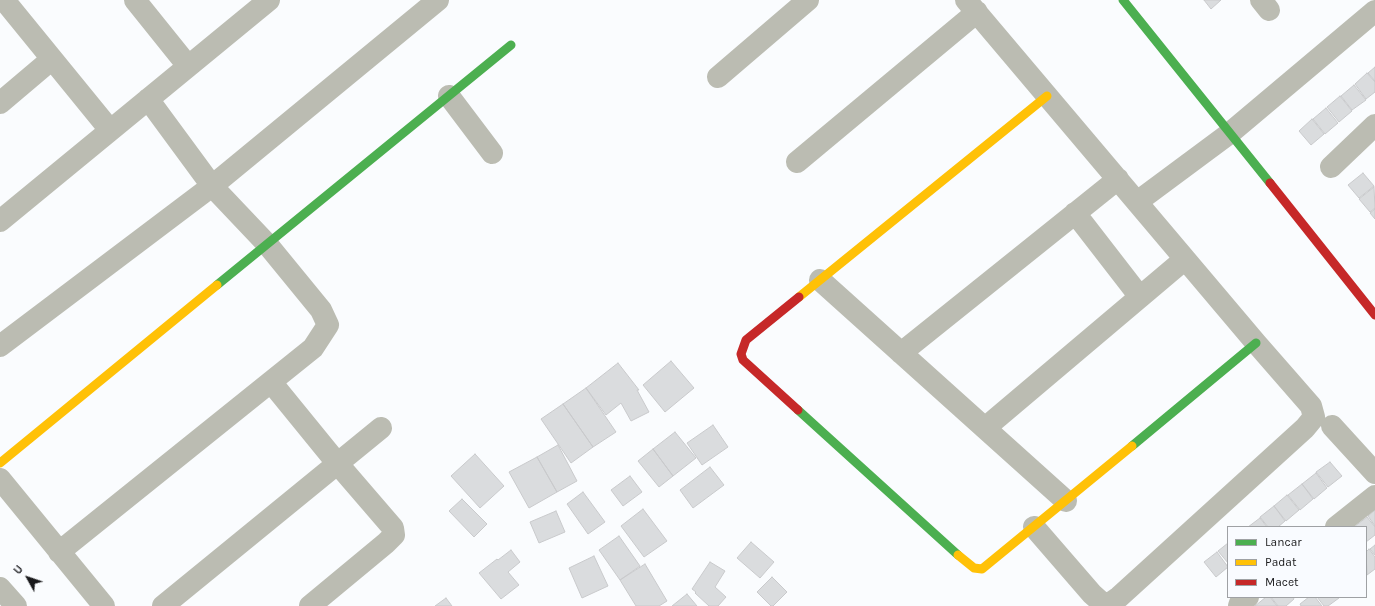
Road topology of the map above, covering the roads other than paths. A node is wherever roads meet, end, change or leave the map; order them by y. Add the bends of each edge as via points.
1 (4, 0) edge
2 (135, 0) edge
3 (269, 0) edge
4 (438, 0) edge
5 (808, 0) edge
6 (1123, 0) edge
7 (972, 6) edge
8 (1375, 11) edge
9 (511, 45) dead end
10 (52, 60) junction
11 (188, 66) junction
12 (718, 77) dead end
13 (449, 96) junction
14 (1047, 96) junction
15 (148, 99) junction
16 (0, 103) edge
17 (110, 130) junction
18 (1230, 133) junction
19 (1372, 135) edge
20 (492, 153) dead end
21 (797, 162) dead end
22 (1331, 166) dead end
23 (1118, 179) junction
24 (212, 186) junction
25 (1137, 202) junction
26 (1075, 213) junction
27 (0, 221) edge
28 (267, 244) junction
29 (1185, 259) junction
30 (820, 280) junction
31 (1140, 297) junction
32 (1375, 315) edge
33 (1256, 343) junction
34 (0, 346) edge
35 (901, 353) junction
36 (271, 382) junction
37 (1332, 426) dead end
38 (381, 428) dead end
39 (985, 428) junction
40 (0, 463) edge
41 (338, 464) junction
42 (1375, 473) edge
43 (0, 479) edge
44 (1375, 496) edge
45 (1066, 501) junction
46 (1337, 526) edge
47 (1034, 527) junction
48 (59, 552) junction
49 (0, 588) edge
50 (1247, 598) edge
51 (16, 606) edge
52 (104, 606) edge
53 (163, 606) edge
54 (310, 606) edge
55 (1239, 606) edge

1 - 10 street
2 - 11 street
3 - 11 street
4 - 24 street
5 - 12 street
6 - 18 street
7 - 14 street
7 - 21 street
8 - 18 street
9 - 13 street
10 - 16 street
10 - 17 street
11 - 15 street
13 - 20 street
13 - 28 street
14 - 23 street
14 - 30 street
15 - 17 street
15 - 24 street
17 - 27 street
18 - 25 street
18 - 32 street
19 - 22 street
23 - 25 street
23 - 26 street
24 - 28 street
24 - 34 street
25 - 29 street
26 - 31 street
26 - 35 street
28 - 36 street via 321,310 328,325 313,348
28 - 40 street
29 - 31 street
29 - 33 street
30 - 35 street
30 - 47 street via 746,340 741,354 743,360 974,568 982,569
31 - 39 street
33 - 45 street
33 - 47 street via 1311,406 1314,416 1119,597 1109,604 1101,602
35 - 39 street
36 - 41 street
36 - 48 street
37 - 42 street
38 - 41 street
39 - 45 street
41 - 53 street
41 - 54 street via 393,528 394,535
43 - 48 street
44 - 46 street
45 - 47 street
48 - 52 street
49 - 51 street
50 - 55 street

